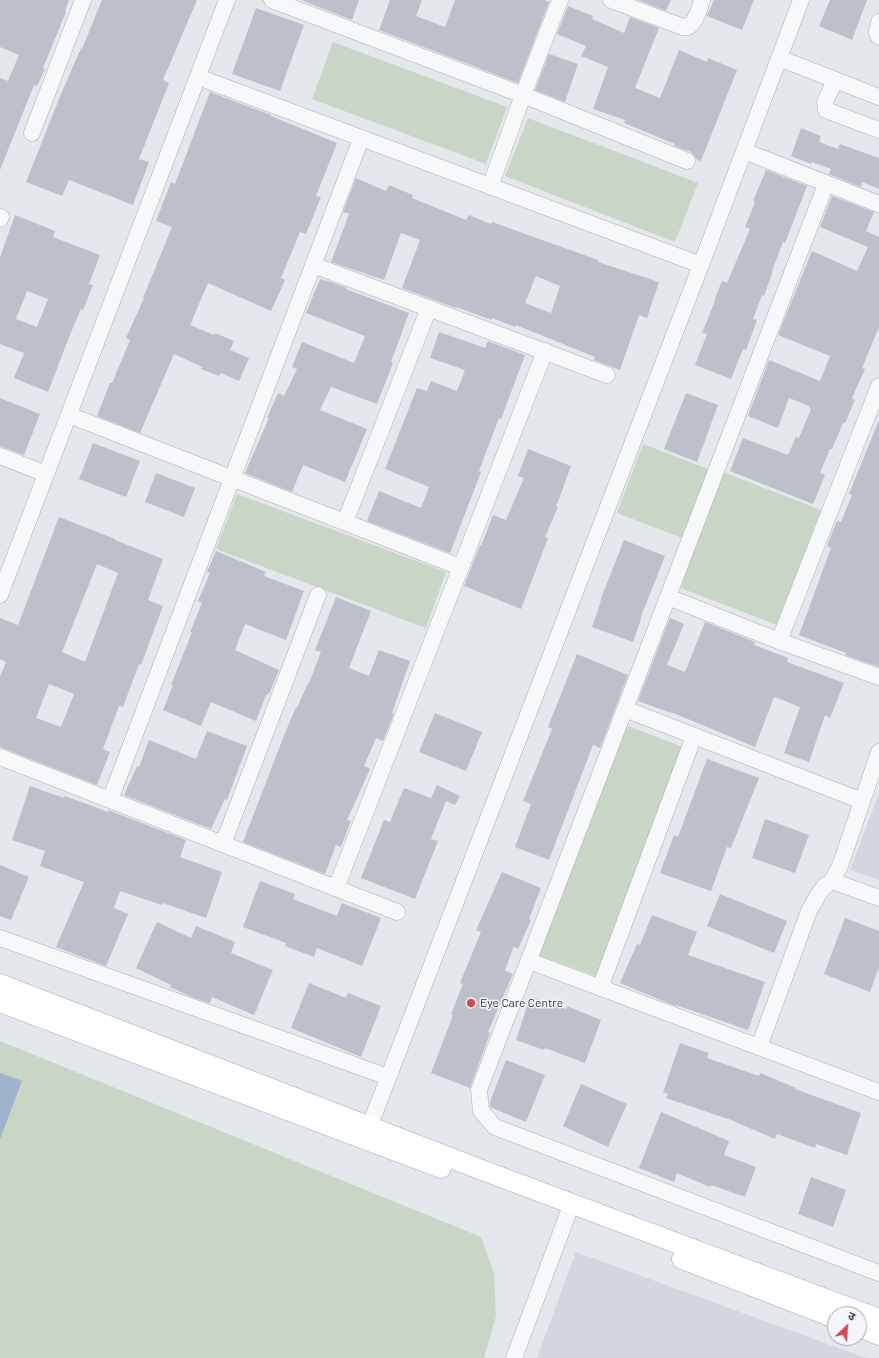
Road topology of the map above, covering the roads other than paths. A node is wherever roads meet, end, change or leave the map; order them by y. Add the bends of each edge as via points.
1 (83, 0) edge
2 (227, 0) edge
3 (272, 0) edge
4 (560, 0) edge
5 (611, 0) edge
6 (702, 0) edge
7 (801, 0) edge
8 (879, 22) edge
9 (879, 37) edge
10 (779, 58) junction
11 (198, 77) junction
12 (835, 80) junction
13 (523, 95) junction
14 (879, 97) edge
15 (879, 130) edge
16 (32, 133) dead end
17 (361, 139) junction
18 (744, 151) junction
19 (688, 162) dead end
20 (826, 184) junction
21 (490, 187) junction
22 (879, 204) edge
23 (313, 265) junction
24 (701, 265) junction
25 (429, 308) junction
26 (545, 351) junction
27 (607, 375) dead end
28 (879, 386) edge
29 (69, 414) junction
30 (0, 456) edge
31 (46, 474) junction
32 (232, 478) junction
33 (345, 522) junction
34 (460, 567) junction
35 (1, 588) edge
36 (318, 595) dead end
37 (668, 597) junction
38 (779, 641) junction
39 (879, 678) edge
40 (625, 709) junction
41 (694, 736) junction
42 (879, 752) edge
43 (0, 757) edge
44 (110, 800) junction
45 (862, 801) junction
46 (223, 844) junction
47 (832, 881) junction
48 (336, 888) junction
49 (879, 898) edge
50 (397, 912) dead end
51 (0, 938) edge
52 (529, 961) junction
53 (0, 984) edge
54 (600, 988) junction
55 (0, 1002) edge
56 (759, 1047) junction
57 (388, 1077) junction
58 (879, 1092) edge
59 (367, 1133) junction
60 (569, 1209) junction
61 (879, 1273) edge
62 (827, 1315) edge
63 (879, 1319) edge
64 (867, 1330) edge
65 (879, 1335) edge
66 (514, 1358) edge

1 - 16 street
2 - 11 street
3 - 13 street
4 - 13 street
5 - 6 street via 682,27 693,24
7 - 10 street
8 - 9 street
10 - 12 street
10 - 18 street
11 - 17 street
11 - 29 street
12 - 14 street
12 - 15 street via 825,102 826,110
13 - 19 street
13 - 21 street
17 - 21 street
17 - 23 street
18 - 20 street
18 - 24 street
20 - 22 street
20 - 37 street
21 - 24 street
23 - 25 street
23 - 32 street
24 - 57 street
25 - 26 street
25 - 33 street
26 - 27 street
26 - 34 street
28 - 38 street
29 - 31 street
29 - 32 street
30 - 31 street
31 - 35 street
32 - 33 street
32 - 44 street
33 - 34 street
34 - 48 street
36 - 46 street
37 - 38 street
37 - 40 street
38 - 39 street
40 - 41 street
40 - 52 street
41 - 45 street
41 - 54 street
42 - 45 street
43 - 44 street
44 - 46 street
45 - 47 street via 840,866
46 - 48 street
47 - 49 street
47 - 56 street via 824,887 809,911
48 - 50 street
51 - 57 street
52 - 54 street
52 - 61 street via 479,1090 481,1112 494,1127
53 - 59 main road
54 - 56 street
55 - 59 main road
56 - 58 street
57 - 59 street
59 - 60 main road
60 - 62 main road
60 - 63 main road
60 - 66 street
64 - 65 main road

